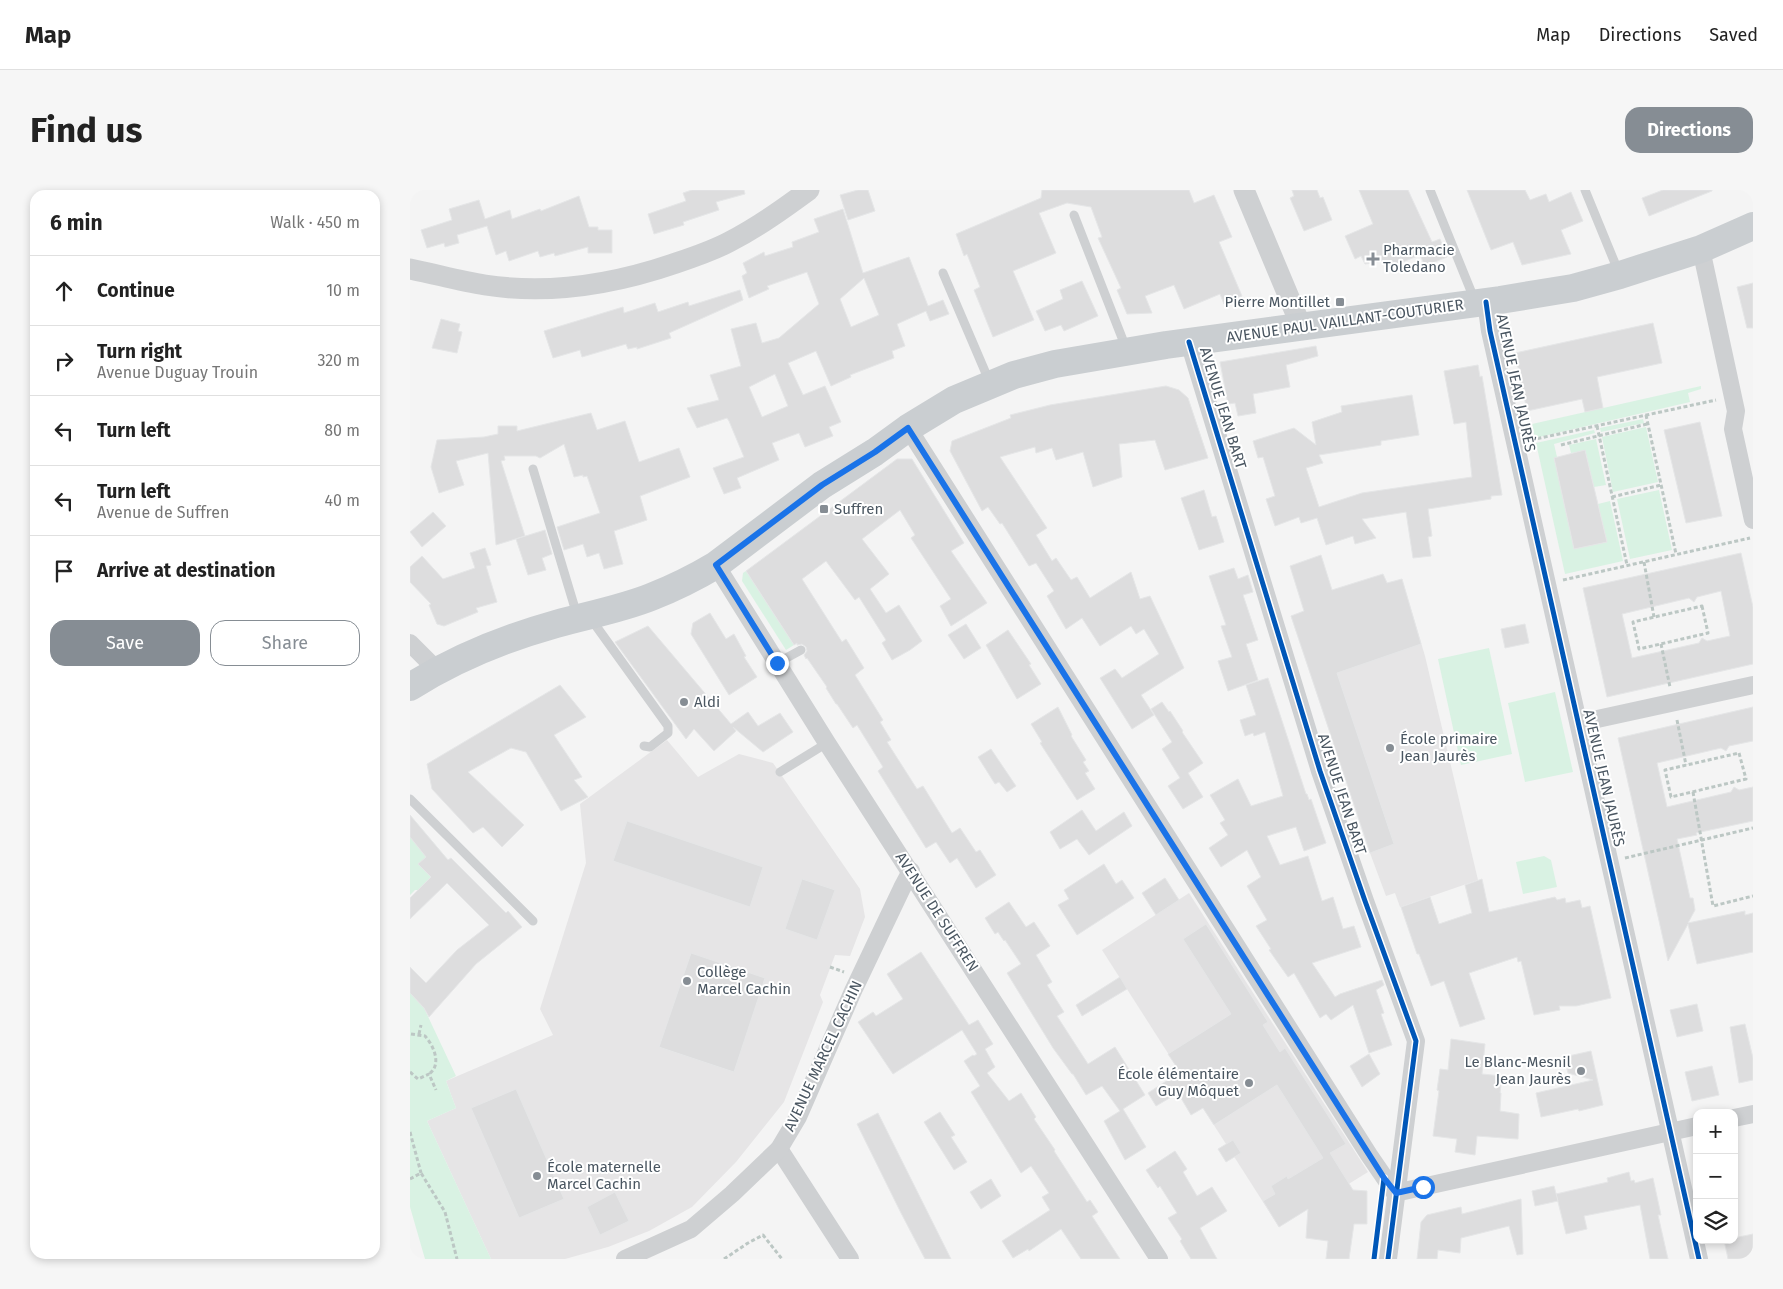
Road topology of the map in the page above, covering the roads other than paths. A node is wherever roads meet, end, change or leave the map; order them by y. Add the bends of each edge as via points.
1 (809, 190) edge
2 (1244, 190) edge
3 (1430, 190) edge
4 (1585, 190) edge
5 (1074, 216) dead end
6 (1753, 226) edge
7 (1701, 249) junction
8 (410, 269) edge
9 (943, 273) dead end
10 (1620, 275) junction
11 (1481, 303) junction
12 (1301, 326) junction
13 (1189, 342) junction
14 (1128, 351) junction
15 (990, 384) junction
16 (908, 428) junction
17 (534, 469) dead end
18 (1753, 520) edge
19 (716, 565) junction
20 (583, 616) junction
21 (410, 643) edge
22 (801, 650) dead end
23 (777, 663) junction
24 (437, 670) junction
25 (1753, 685) edge
26 (410, 687) edge
27 (1579, 723) junction
28 (827, 743) junction
29 (644, 746) dead end
30 (780, 772) dead end
31 (410, 799) edge
32 (911, 871) junction
33 (533, 921) dead end
34 (1753, 1114) edge
35 (1738, 1117) edge
36 (1693, 1127) edge
37 (1670, 1132) junction
38 (779, 1149) junction
39 (1396, 1193) junction
40 (625, 1259) edge
41 (850, 1259) edge
42 (1159, 1259) edge
43 (1388, 1259) edge
44 (1698, 1259) edge

1 - 8 street via 771,218 704,254 642,275 598,284 530,288 485,285
2 - 12 street
3 - 11 lane
4 - 10 lane
5 - 14 lane
6 - 7 main road, AVENUE PAUL VAILLANT-COUTURIER
7 - 10 main road, AVENUE PAUL VAILLANT-COUTURIER
7 - 18 street via 1736,411 1733,428
9 - 15 lane
10 - 11 main road, AVENUE PAUL VAILLANT-COUTURIER via 1573,288
11 - 12 main road, AVENUE PAUL VAILLANT-COUTURIER
11 - 27 street, AVENUE JEAN JAURÈS
12 - 13 main road, AVENUE PAUL VAILLANT-COUTURIER
13 - 14 main road, AVENUE PAUL VAILLANT-COUTURIER
13 - 39 street, AVENUE JEAN BART via 1320,771 1416,1041
14 - 15 main road, AVENUE PAUL VAILLANT-COUTURIER via 1055,364
15 - 16 main road, AVENUE PAUL VAILLANT-COUTURIER via 954,400
16 - 19 main road, AVENUE PAUL VAILLANT-COUTURIER via 822,485
16 - 39 street
17 - 20 lane
19 - 20 main road, AVENUE PAUL VAILLANT-COUTURIER via 651,597
19 - 23 street, AVENUE DE SUFFREN
20 - 24 main road, AVENUE PAUL VAILLANT-COUTURIER via 532,631
20 - 29 lane via 594,625 668,726 668,733 650,747
21 - 24 street
22 - 23 lane
23 - 28 street, AVENUE DE SUFFREN
24 - 26 main road, AVENUE PAUL VAILLANT-COUTURIER
25 - 27 street
27 - 37 street, AVENUE JEAN JAURÈS
28 - 30 lane
28 - 32 street, AVENUE DE SUFFREN
31 - 33 lane
32 - 38 street, AVENUE MARCEL CACHIN via 853,991 798,1117
32 - 42 street, AVENUE DE SUFFREN
34 - 35 street
36 - 37 street
37 - 39 street
37 - 44 street, AVENUE JEAN JAURÈS
38 - 40 street, AVENUE MARCEL CACHIN via 691,1228
38 - 41 street
39 - 43 street, AVENUE JEAN BART

